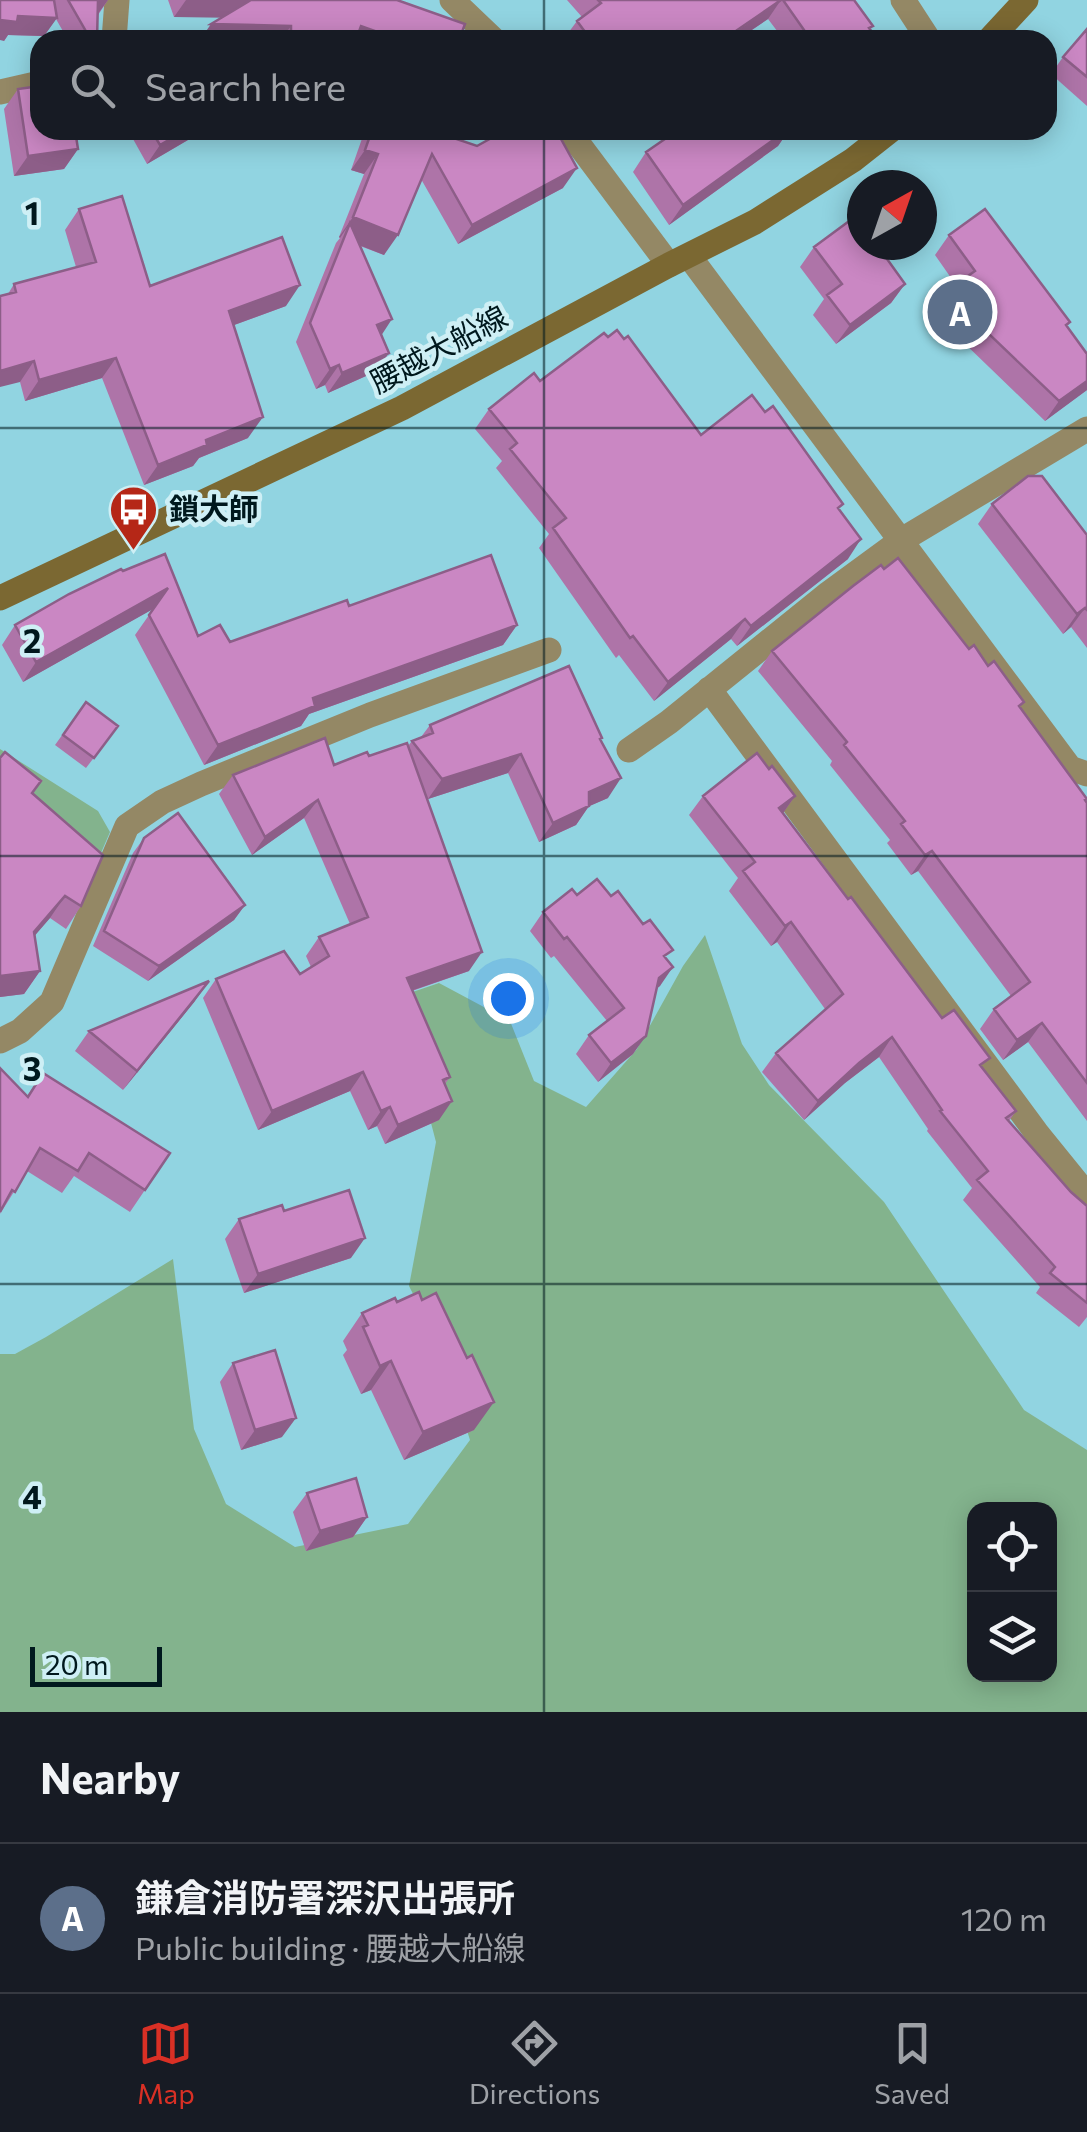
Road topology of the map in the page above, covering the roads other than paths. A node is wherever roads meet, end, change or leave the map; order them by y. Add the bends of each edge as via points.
1 (117, 0) edge
2 (452, 0) edge
3 (903, 0) edge
4 (1026, 0) edge
5 (115, 30) edge
6 (484, 30) edge
7 (922, 30) edge
8 (998, 30) edge
9 (30, 85) edge
10 (0, 92) edge
11 (577, 140) edge
12 (878, 140) edge
13 (679, 260) junction
14 (1087, 429) edge
15 (900, 541) junction
16 (0, 598) edge
17 (549, 650) dead end
18 (709, 689) junction
19 (629, 750) dead end
20 (1079, 771) edge
21 (1087, 792) edge
22 (0, 1041) edge
23 (1087, 1195) edge

1 - 5 street
2 - 6 street
3 - 7 street
4 - 8 main road
9 - 10 street
11 - 13 street
12 - 13 main road, 腰越大船線 via 755,222
13 - 15 street
13 - 16 main road, 腰越大船線 via 402,408
14 - 15 street
15 - 18 street
15 - 20 street
17 - 22 street via 218,777 127,826 52,1002
18 - 19 street
18 - 23 street
20 - 21 street

